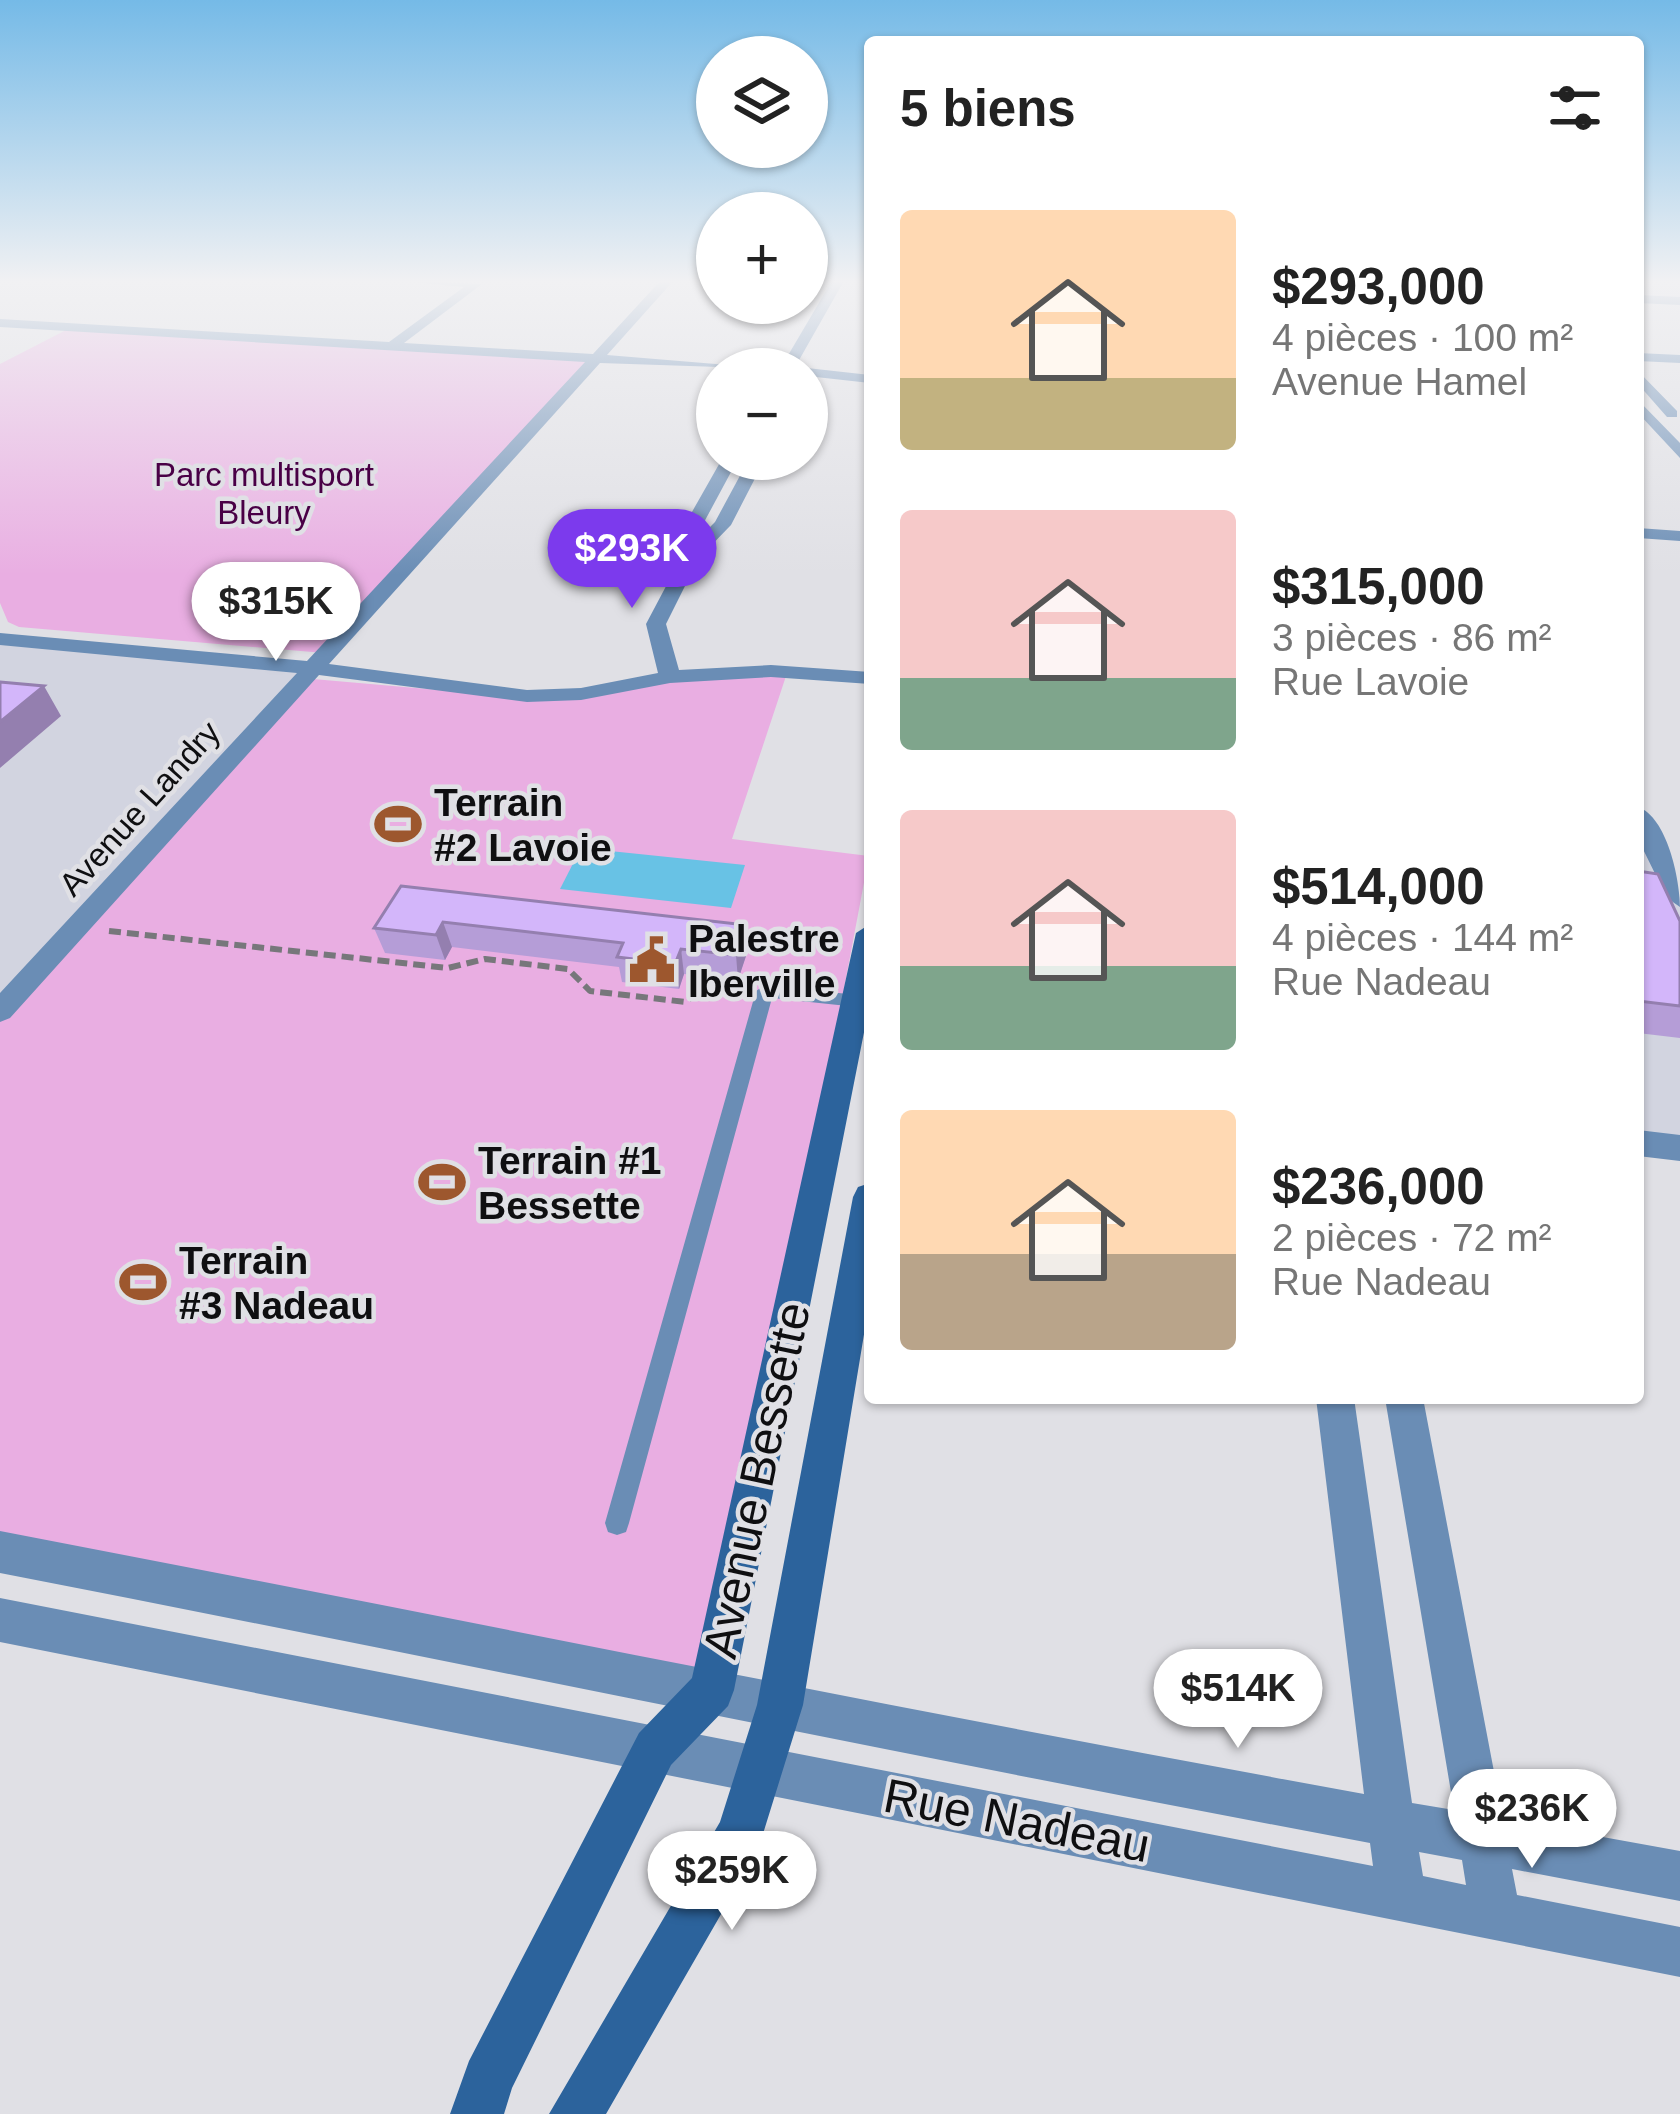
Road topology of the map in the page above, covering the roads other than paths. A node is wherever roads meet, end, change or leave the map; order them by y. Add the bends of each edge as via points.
1 (578, 378) edge
2 (1644, 382) edge
3 (1658, 397) junction
4 (1644, 399) edge
5 (1644, 406) edge
6 (1680, 423) edge
7 (1674, 439) edge
8 (1680, 454) edge
9 (719, 480) edge
10 (746, 480) edge
11 (1644, 533) edge
12 (1680, 536) edge
13 (691, 556) junction
14 (0, 640) edge
15 (310, 668) junction
16 (670, 677) junction
17 (864, 677) edge
18 (1644, 826) edge
19 (1680, 898) edge
20 (864, 964) edge
21 (857, 1000) junction
22 (0, 1010) edge
23 (1644, 1144) edge
24 (1680, 1148) edge
25 (864, 1231) edge
26 (1336, 1404) edge
27 (1405, 1404) edge
28 (617, 1523) dead end
29 (0, 1552) edge
30 (0, 1620) edge
31 (712, 1690) junction
32 (780, 1705) junction
33 (655, 1749) junction
34 (761, 1770) junction
35 (1389, 1821) junction
36 (1484, 1840) junction
37 (1680, 1876) edge
38 (1401, 1897) junction
39 (1496, 1916) junction
40 (1680, 1952) edge
41 (477, 2114) edge
42 (575, 2114) edge

1 - 15 street, Avenue Landry
2 - 3 street
3 - 4 street
3 - 6 street
5 - 7 street
7 - 8 street
9 - 13 street via 694,526
10 - 13 street via 722,525
11 - 12 street
13 - 16 street via 656,624
14 - 15 street
15 - 16 street via 527,696
15 - 22 street, Avenue Landry
16 - 17 street
18 - 19 street
20 - 21 street, Avenue Bessette
21 - 28 lane via 765,991
21 - 31 street, Avenue Bessette
23 - 24 street
25 - 32 street, Avenue Bessette
26 - 35 street
27 - 36 street
29 - 31 street, Rue Nadeau
30 - 33 street, Rue Nadeau
31 - 32 street, Rue Nadeau
31 - 33 street, Avenue Bessette
32 - 34 street, Avenue Bessette
32 - 35 street, Rue Nadeau
33 - 34 street, Rue Nadeau
33 - 41 street, Avenue Bessette
34 - 38 street, Rue Nadeau
34 - 42 street, Avenue Bessette via 741,1833
35 - 36 street, Rue Nadeau
35 - 38 street
36 - 37 street, Rue Nadeau
36 - 39 street
38 - 39 street, Rue Nadeau
39 - 40 street, Rue Nadeau

